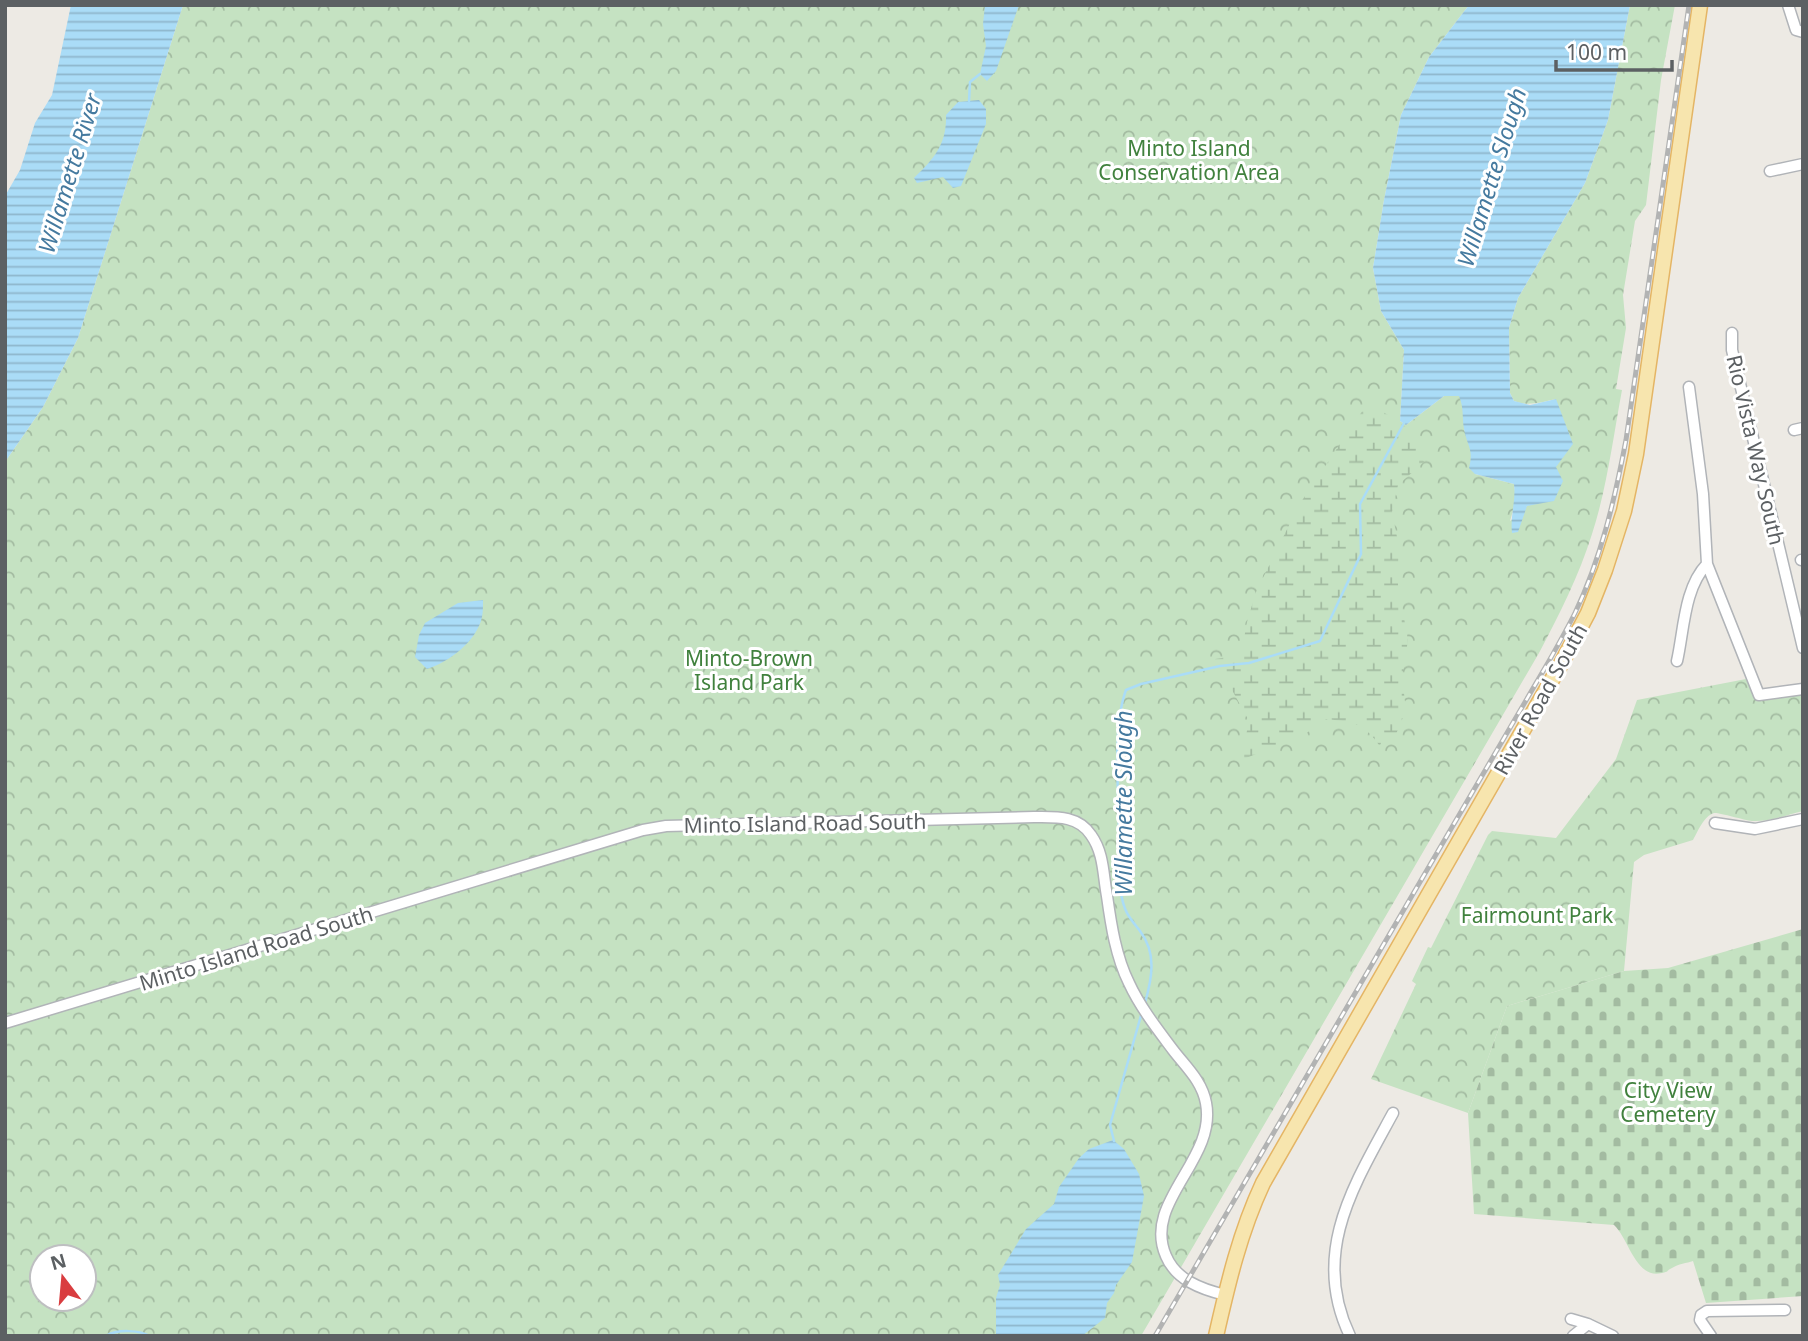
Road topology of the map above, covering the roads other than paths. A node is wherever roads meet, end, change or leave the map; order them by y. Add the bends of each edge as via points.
1 (1700, 5) edge
2 (1788, 5) edge
3 (1799, 31) edge
4 (1803, 164) edge
5 (1770, 171) dead end
6 (1732, 334) dead end
7 (1689, 387) dead end
8 (1707, 564) junction
9 (1803, 648) edge
10 (1678, 661) dead end
11 (1803, 688) edge
12 (1803, 819) edge
13 (1715, 823) dead end
14 (5, 1023) edge
15 (1393, 1113) dead end
16 (1225, 1295) junction
17 (1785, 1310) dead end
18 (1571, 1319) dead end
19 (1588, 1324) junction
20 (1216, 1336) edge
21 (1350, 1336) edge
22 (1573, 1336) edge
23 (1613, 1336) edge
24 (1711, 1336) edge

1 - 16 main road, River Road South via 1636,454 1622,519 1598,591 1561,664 1263,1183 1241,1234
2 - 3 street
4 - 5 street
6 - 9 street, Rio Vista Way South via 1733,355
7 - 8 street
8 - 10 street via 1692,586
8 - 11 street via 1759,695
12 - 13 street via 1755,829
14 - 16 street, Minto Island Road South via 643,830 1070,819 1091,834 1100,853 1128,981 1206,1099 1202,1144 1163,1220 1162,1245 1181,1277
15 - 21 street via 1347,1200 1337,1236 1336,1291
16 - 20 main road, River Road South
17 - 24 street via 1707,1311 1700,1320
18 - 19 street
19 - 22 street
19 - 23 street

